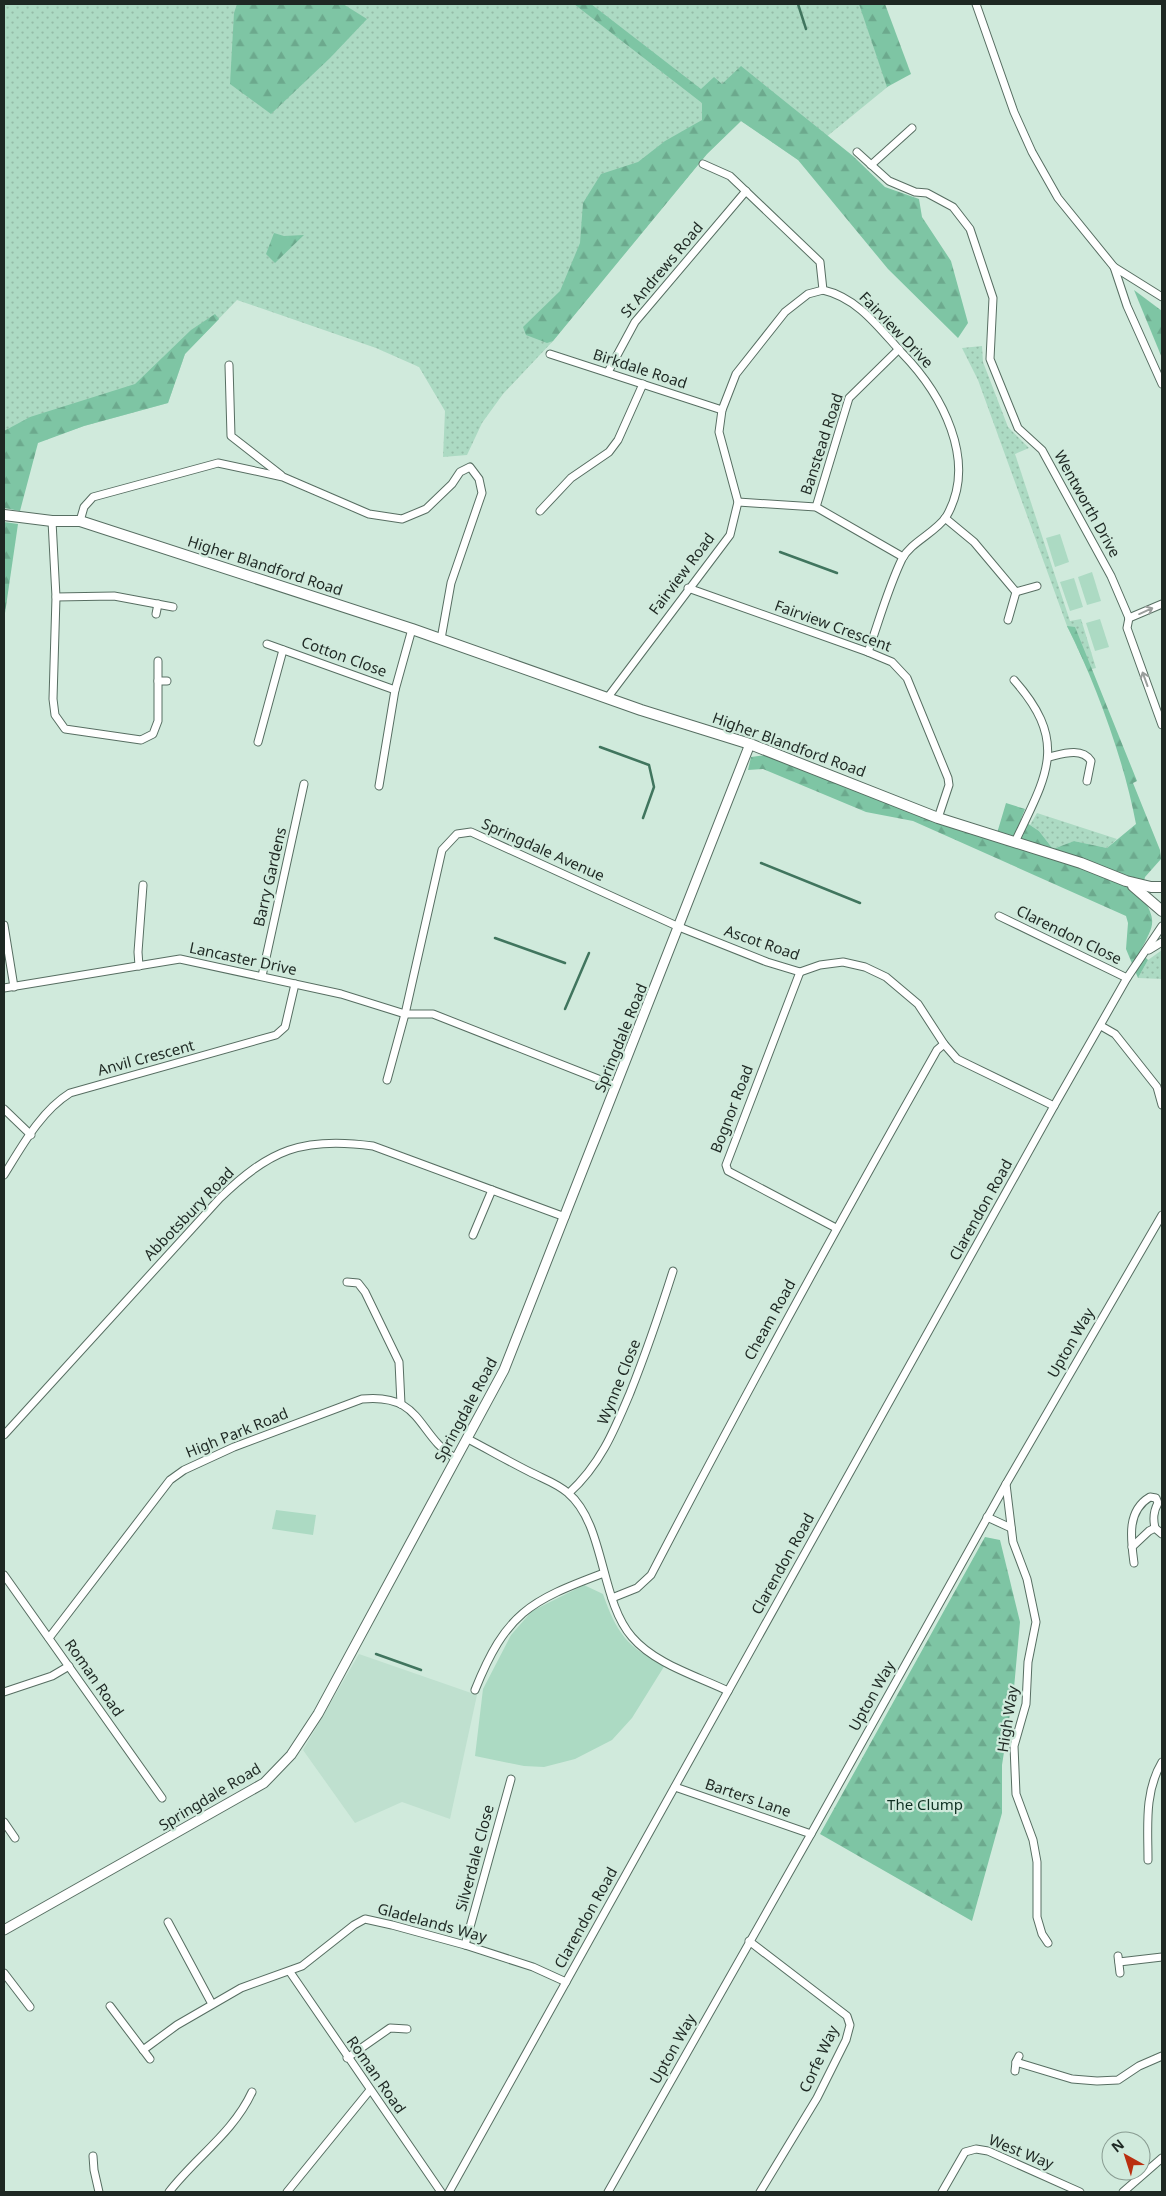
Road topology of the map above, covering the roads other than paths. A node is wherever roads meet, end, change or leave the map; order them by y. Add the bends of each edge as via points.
1 (976, 4) edge
2 (912, 128) dead end
3 (857, 152) dead end
4 (703, 164) dead end
5 (871, 165) junction
6 (746, 192) junction
7 (1114, 267) junction
8 (823, 290) junction
9 (1162, 298) edge
10 (899, 349) junction
11 (550, 354) dead end
12 (229, 365) dead end
13 (608, 372) junction
14 (643, 384) junction
15 (1162, 384) edge
16 (722, 410) junction
17 (283, 477) junction
18 (738, 502) junction
19 (816, 507) junction
20 (540, 511) dead end
21 (4, 515) edge
22 (945, 518) junction
23 (52, 521) junction
24 (80, 522) junction
25 (903, 557) junction
26 (1038, 586) dead end
27 (688, 588) junction
28 (1016, 592) junction
29 (56, 596) junction
30 (158, 604) junction
31 (1162, 604) edge
32 (173, 607) dead end
33 (156, 614) dead end
34 (1129, 618) junction
35 (1008, 620) dead end
36 (412, 630) junction
37 (441, 640) junction
38 (266, 644) dead end
39 (282, 650) junction
40 (868, 652) junction
41 (158, 662) dead end
42 (158, 680) junction
43 (1014, 680) dead end
44 (167, 681) dead end
45 (396, 690) junction
46 (608, 696) junction
47 (1162, 725) edge
48 (258, 742) dead end
49 (750, 744) junction
50 (1049, 757) junction
51 (1087, 781) dead end
52 (304, 784) dead end
53 (379, 786) dead end
54 (938, 818) junction
55 (1015, 842) junction
56 (1126, 881) junction
57 (143, 885) dead end
58 (1162, 887) edge
59 (1162, 911) edge
60 (999, 916) dead end
61 (4, 925) edge
62 (1162, 926) edge
63 (679, 927) junction
64 (1162, 942) edge
65 (1146, 952) junction
66 (139, 966) junction
67 (800, 972) junction
68 (262, 976) junction
69 (1127, 978) junction
70 (295, 984) junction
71 (14, 987) junction
72 (4, 988) edge
73 (405, 1014) junction
74 (1101, 1026) junction
75 (944, 1044) junction
76 (387, 1080) dead end
77 (616, 1086) junction
78 (1054, 1106) junction
79 (1162, 1106) edge
80 (4, 1109) edge
81 (31, 1135) junction
82 (4, 1175) edge
83 (492, 1190) junction
84 (1162, 1215) edge
85 (565, 1217) junction
86 (836, 1228) junction
87 (473, 1235) dead end
88 (674, 1271) dead end
89 (347, 1282) dead end
90 (401, 1404) junction
91 (4, 1435) edge
92 (468, 1439) junction
93 (456, 1459) junction
94 (1006, 1484) junction
95 (569, 1493) junction
96 (987, 1517) junction
97 (1011, 1528) junction
98 (1155, 1528) junction
99 (1162, 1534) edge
100 (1132, 1547) junction
101 (1134, 1563) dead end
102 (604, 1573) junction
103 (4, 1575) edge
104 (612, 1598) junction
105 (49, 1638) junction
106 (69, 1666) junction
107 (475, 1690) dead end
108 (728, 1691) junction
109 (4, 1692) edge
110 (1162, 1762) edge
111 (511, 1779) dead end
112 (675, 1787) junction
113 (162, 1798) dead end
114 (4, 1822) edge
115 (811, 1834) junction
116 (15, 1838) dead end
117 (1148, 1860) dead end
118 (168, 1922) dead end
119 (4, 1930) edge
120 (749, 1940) junction
121 (1048, 1943) dead end
122 (465, 1946) junction
123 (1162, 1957) edge
124 (290, 1972) junction
125 (4, 1973) edge
126 (1120, 1973) dead end
127 (566, 1982) junction
128 (212, 2004) junction
129 (110, 2006) dead end
130 (30, 2007) dead end
131 (407, 2029) dead end
132 (143, 2050) junction
133 (1162, 2056) edge
134 (347, 2058) junction
135 (150, 2059) dead end
136 (1016, 2071) dead end
137 (370, 2090) junction
138 (252, 2092) dead end
139 (93, 2156) dead end
140 (1162, 2158) edge
141 (99, 2192) edge
142 (169, 2192) edge
143 (287, 2192) edge
144 (441, 2192) edge
145 (449, 2192) edge
146 (608, 2192) edge
147 (760, 2192) edge
148 (942, 2192) edge
149 (1080, 2192) edge
150 (1123, 2192) edge

1 - 7 street via 1014,112 1032,152 1058,198
2 - 5 street
3 - 5 street, Wentworth Drive
4 - 6 street via 730,176
5 - 34 street, Wentworth Drive via 889,182 927,193 953,207 970,228 993,298 990,359 1013,419 1025,437 1042,450 1111,576
6 - 8 street via 820,262
6 - 13 street, St Andrews Road via 636,322
7 - 9 street
7 - 15 street via 1127,306
8 - 10 street, Fairview Drive via 840,294 858,306
8 - 16 street, Fairview Road via 808,294 785,312 736,374
10 - 19 street, Banstead Road via 849,398
10 - 22 street, Fairview Drive via 934,391 956,444 959,463 956,488
11 - 13 street, Birkdale Road
12 - 17 street via 231,436
13 - 14 street, Birkdale Road
14 - 16 street, Birkdale Road
14 - 20 street via 618,440 609,452 571,478
16 - 18 street, Fairview Road via 719,432
17 - 24 street via 218,463 93,497 84,507
17 - 37 street via 369,514 402,519 426,509 464,469 470,467 475,471 482,486 480,503 451,583
18 - 19 street
18 - 27 street, Fairview Road via 730,535
19 - 25 street
21 - 23 main road, Higher Blandford Road
22 - 25 street, Fairview Drive
22 - 28 street via 974,542
23 - 24 main road, Higher Blandford Road
23 - 29 street
24 - 36 main road, Higher Blandford Road
25 - 40 street, Fairview Drive
26 - 28 street
27 - 40 street, Fairview Crescent
27 - 46 street, Fairview Road
28 - 35 street
29 - 30 street via 114,596
29 - 42 street via 53,699 55,715 65,729 141,740 153,734 158,722
30 - 32 street
30 - 33 street
34 -> 31 street
47 -> 34 street, Wentworth Drive via 1127,628
36 - 37 main road, Higher Blandford Road
36 - 45 street, Cotton Close
37 - 46 main road, Higher Blandford Road
38 - 39 street, Cotton Close
39 - 45 street, Cotton Close
39 - 48 street, Cotton Close
40 - 54 street, Fairview Crescent via 892,662 906,678 948,778
41 - 42 street
42 - 44 street
43 - 50 street via 1038,712 1048,740
45 - 53 street, Cotton Close
46 - 49 main road, Higher Blandford Road via 641,710
49 - 54 main road, Higher Blandford Road
49 - 63 street, Springdale Road
50 - 51 street via 1076,752 1089,757
50 - 55 street via 1044,780
52 - 68 street, Barry Gardens
54 - 55 main road, Higher Blandford Road
55 - 56 main road, Higher Blandford Road
56 - 58 main road, Higher Blandford Road
56 - 59 main road, Higher Blandford Road
57 - 66 street
60 - 69 street, Clarendon Close
61 - 71 street
62 - 65 street, Clarendon Road
63 - 67 street, Ascot Road
63 - 73 street, Springdale Avenue via 471,832 457,834 442,850
63 - 77 street, Springdale Road
64 - 65 street, Clarendon Road
65 - 69 street, Clarendon Road
66 - 68 street, Lancaster Drive via 180,959
66 - 71 street, Lancaster Drive
67 - 75 street, Ascot Road via 820,964 843,962 865,966 918,1004
67 - 86 street, Bognor Road via 726,1165 728,1171
68 - 70 street, Lancaster Drive
69 - 74 street, Clarendon Road
70 - 73 street, Lancaster Drive via 342,994
70 - 81 street, Anvil Crescent via 285,1027 276,1035 70,1093 56,1102
71 - 72 street, Lancaster Drive
73 - 76 street, Springdale Avenue
73 - 77 street via 433,1014
74 - 78 street, Clarendon Road
74 - 79 street via 1115,1034 1151,1080
75 - 78 street, Ascot Road via 957,1058
75 - 86 street, Cheam Road via 936,1050
77 - 85 street, Springdale Road
78 - 108 street, Clarendon Road
80 - 81 street
81 - 82 street, Anvil Crescent
83 - 85 street, Abbotsbury Road
83 - 87 street
83 - 91 street, Abbotsbury Road via 392,1152 356,1143 315,1143 267,1159 220,1198
84 - 94 street, Upton Way
85 - 92 street, Springdale Road via 504,1370
86 - 104 street, Cheam Road via 650,1575 637,1588
88 - 95 street, Wynne Close via 649,1347 609,1442 584,1479
89 - 90 street via 358,1283 364,1292 399,1362
90 - 93 street, High Park Road via 414,1412 438,1446
90 - 105 street, High Park Road via 381,1398 362,1399 234,1447 176,1475 147,1508
92 - 93 street, Springdale Road
92 - 95 street
93 - 119 street, Springdale Road via 318,1714 274,1774 248,1793
94 - 96 street, Upton Way
94 - 97 street, High Way
95 - 102 street via 590,1528
96 - 97 street
96 - 115 street, Upton Way
97 - 121 street, High Way via 1012,1542 1027,1579 1036,1622 1028,1662 1026,1704 1014,1746 1016,1794 1033,1840 1037,1862 1037,1917
98 - 99 street
98 - 100 street
98 - 100 street via 1154,1511 1158,1503 1156,1498 1150,1497 1138,1509 1132,1522
100 - 101 street
102 - 104 street
102 - 107 street via 554,1592 522,1612 493,1650
103 - 105 street, Roman Road
104 - 108 street via 622,1624 633,1639 658,1657
105 - 106 street, Roman Road
106 - 109 street via 52,1676
106 - 113 street, Roman Road
108 - 112 street, Clarendon Road
110 - 117 street via 1148,1800
111 - 122 street, Silverdale Close
112 - 115 street, Barters Lane
112 - 127 street, Clarendon Road
114 - 116 street
115 - 120 street, Upton Way
118 - 128 street
120 - 146 street, Upton Way
120 - 147 street, Corfe Way via 847,2016 850,2025 846,2040 817,2098
122 - 124 street, Gladelands Way via 365,1919
122 - 127 street, Gladelands Way via 533,1967
123 - 126 street via 1118,1959
124 - 128 street, Gladelands Way via 241,1988
124 - 134 street, Roman Road
125 - 130 street
127 - 145 street, Clarendon Road
128 - 132 street, Gladelands Way
129 - 132 street
131 - 134 street via 390,2028
132 - 135 street
133 - 136 street via 1118,2080 1072,2078 1017,2059
134 - 137 street, Roman Road
137 - 143 street
137 - 144 street, Roman Road
138 - 142 street via 244,2111 232,2126
139 - 141 street
140 - 150 street
148 - 149 street, West Way via 965,2152 976,2149 988,2151

